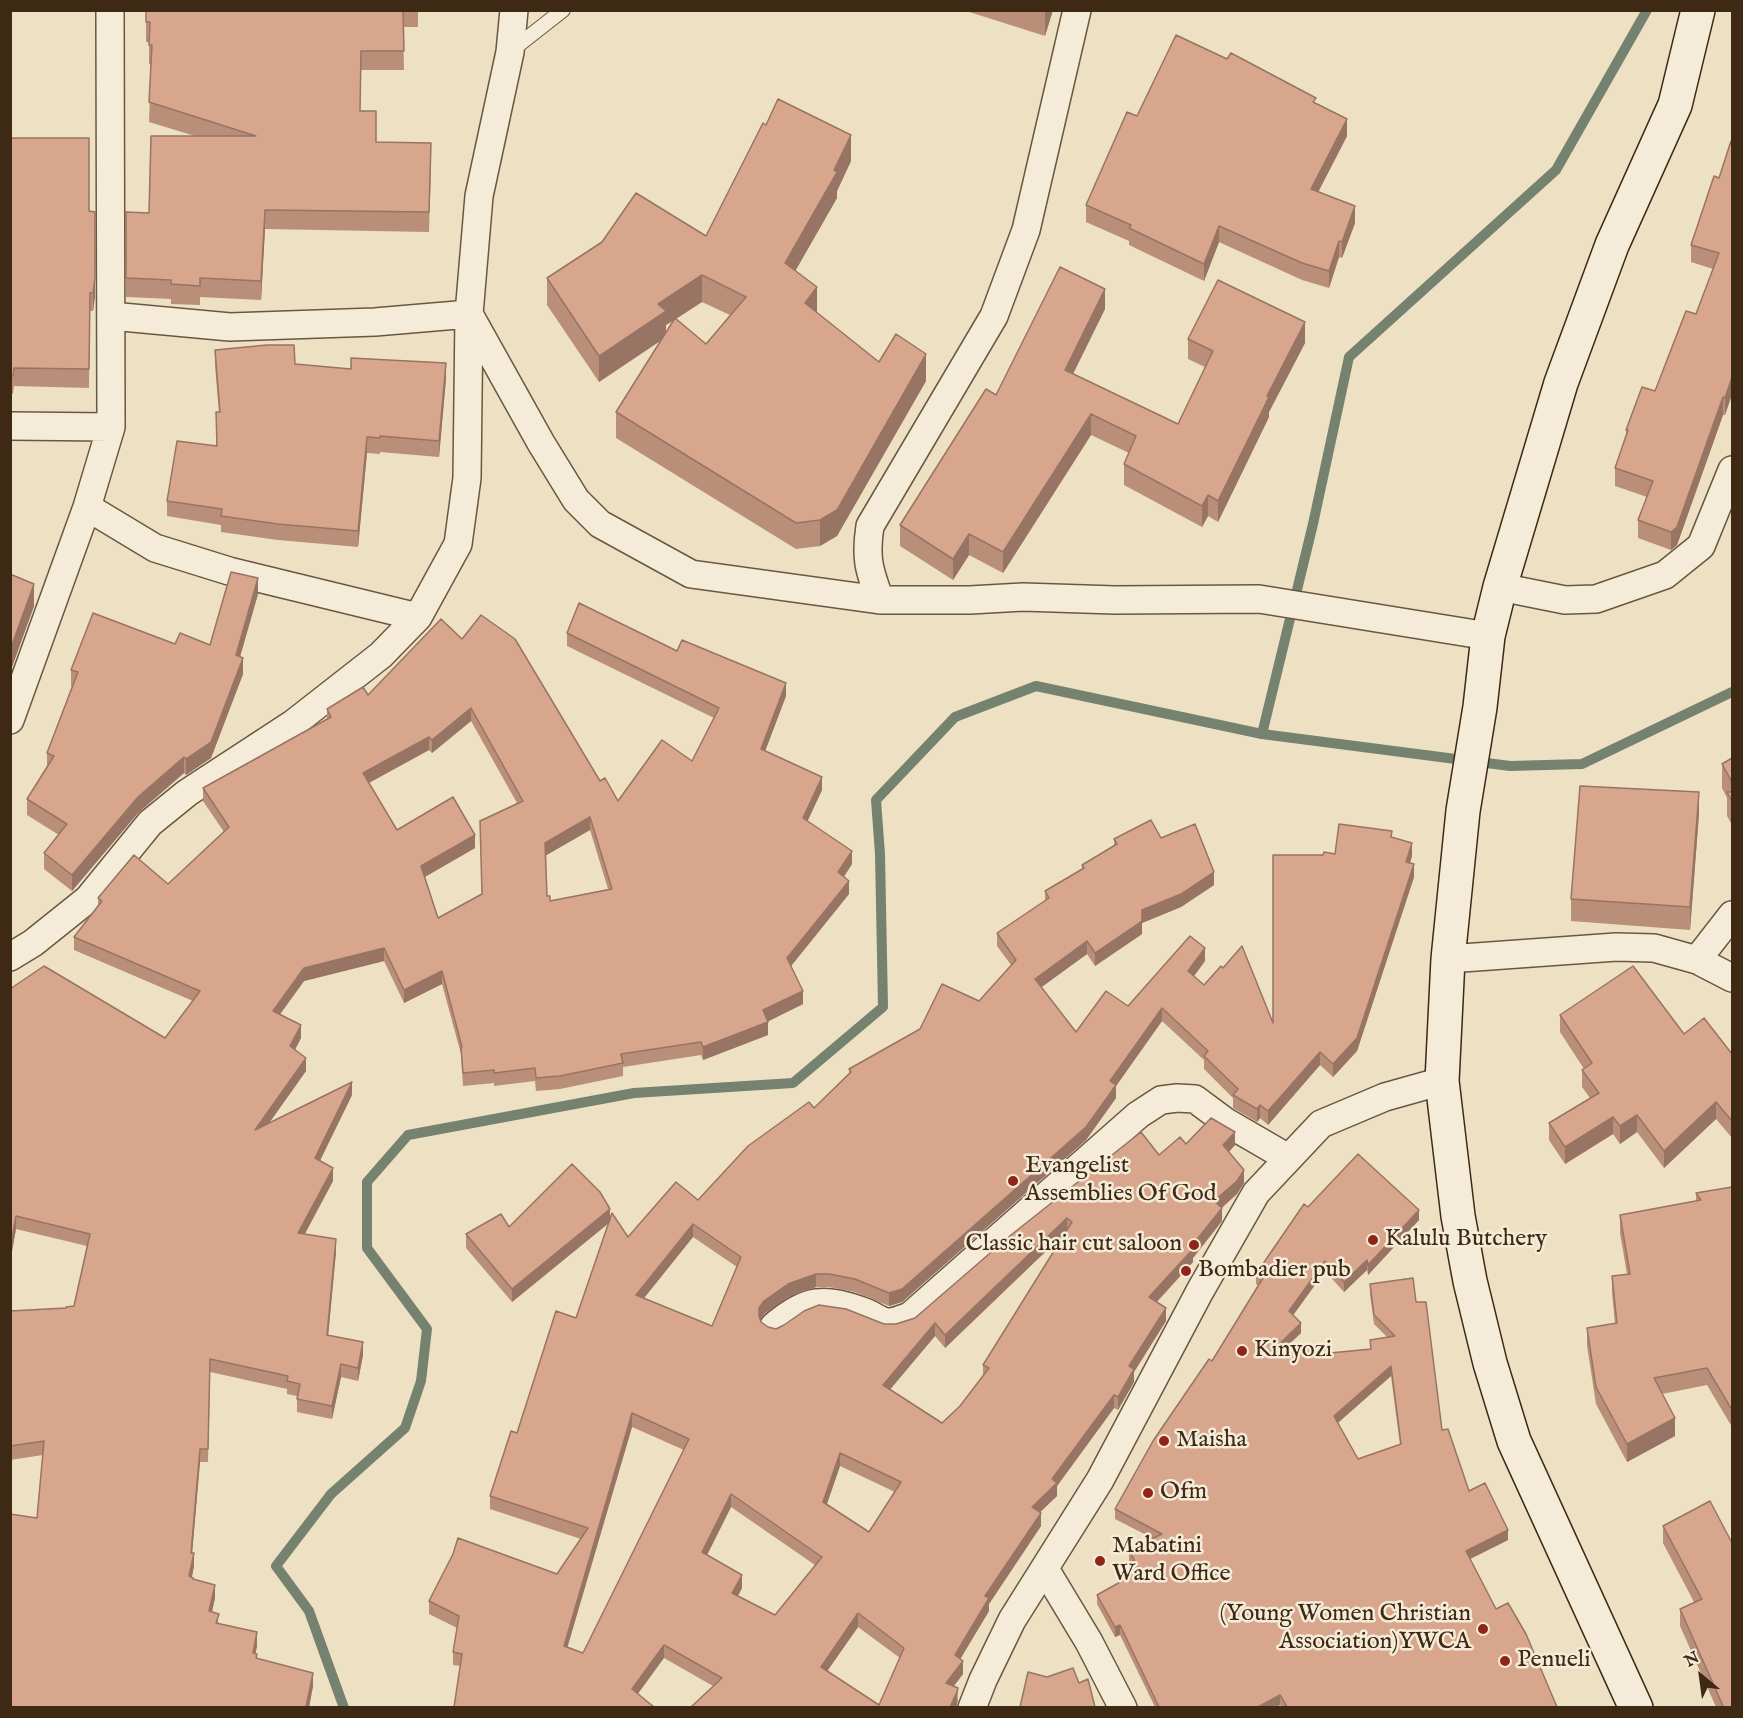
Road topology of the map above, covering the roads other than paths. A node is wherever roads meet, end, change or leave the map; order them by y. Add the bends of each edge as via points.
1 (110, 10) edge
2 (514, 10) edge
3 (563, 10) edge
4 (1077, 10) edge
5 (1698, 10) edge
6 (510, 51) junction
7 (469, 314) junction
8 (111, 316) junction
9 (10, 426) edge
10 (111, 427) junction
11 (1732, 470) edge
12 (87, 507) junction
13 (1500, 587) junction
14 (880, 600) junction
15 (418, 616) junction
16 (1488, 636) junction
17 (10, 720) edge
18 (1732, 915) edge
19 (10, 957) edge
20 (1448, 959) junction
21 (1697, 960) junction
22 (1732, 978) edge
23 (1442, 1081) junction
24 (1288, 1158) junction
25 (774, 1326) edge
26 (1045, 1569) junction
27 (972, 1707) edge
28 (1123, 1707) edge
29 (1636, 1707) edge

1 - 8 street
2 - 6 street
3 - 6 lane
4 - 14 street via 1026,230 994,316 870,526 866,552
5 - 13 main road via 1675,105 1611,245 1562,383
6 - 7 street via 479,196
7 - 8 street via 230,327
7 - 14 street via 546,453 576,500 600,524 691,574
7 - 15 street via 467,478 458,544
8 - 10 street
9 - 10 street
10 - 12 street
11 - 13 street via 1701,546 1665,575 1596,599 1564,600
12 - 15 street via 155,548 229,571
12 - 17 street
13 - 16 main road
14 - 16 street via 1259,599
15 - 19 street via 381,655 294,723 187,793 150,823 88,899
16 - 20 main road via 1463,811
18 - 21 street
20 - 21 street via 1616,947 1654,948
20 - 23 main road
21 - 22 street
23 - 24 street via 1385,1097 1321,1124
23 - 29 main road via 1470,1281 1514,1441
24 - 25 street via 1195,1100 1161,1100 1138,1115 909,1316 883,1321 822,1301 791,1311
24 - 26 street via 1256,1194 1100,1480
26 - 27 street via 1012,1620
26 - 28 street

